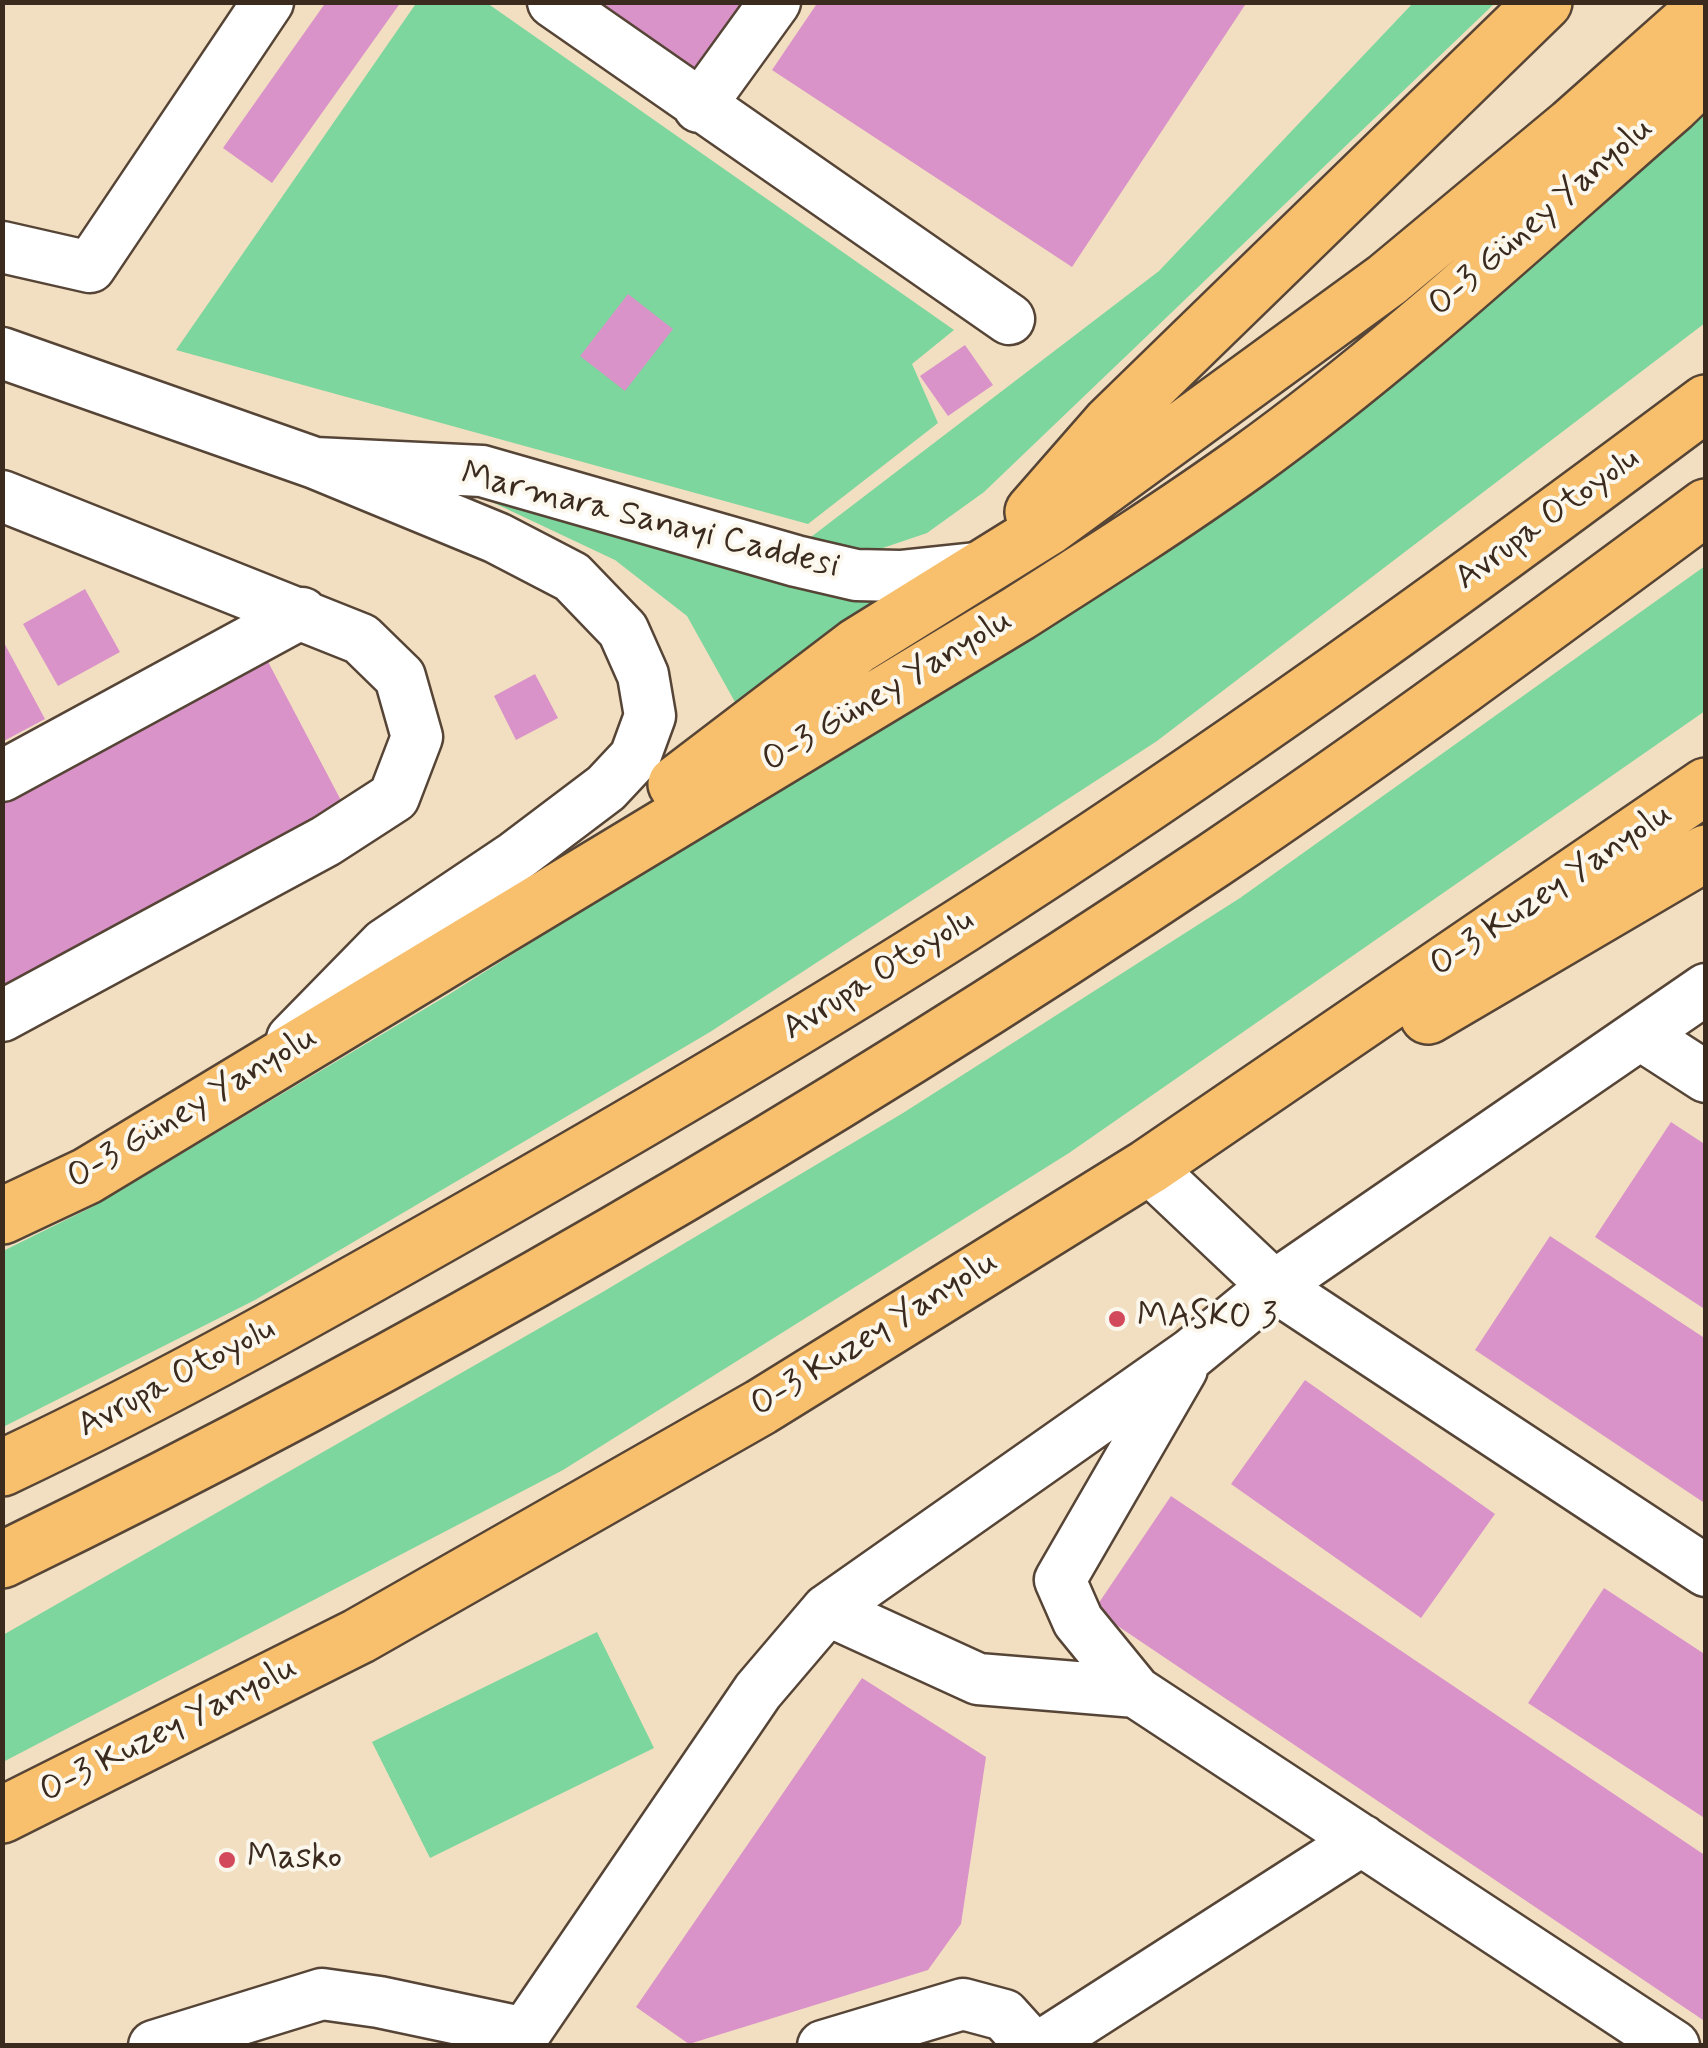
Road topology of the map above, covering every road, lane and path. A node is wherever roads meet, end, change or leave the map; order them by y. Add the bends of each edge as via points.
1 (268, 2) edge
2 (553, 2) edge
3 (774, 2) edge
4 (1544, 2) edge
5 (1706, 7) edge
6 (1706, 72) edge
7 (699, 107) junction
8 (2, 247) edge
9 (1009, 319) dead end
10 (2, 354) edge
11 (1706, 404) edge
12 (315, 463) junction
13 (11, 506) edge
14 (1706, 507) edge
15 (985, 567) junction
16 (302, 613) junction
17 (2, 776) edge
18 (1706, 786) edge
19 (1706, 852) edge
20 (581, 876) junction
21 (1706, 989) edge
22 (2, 1016) edge
23 (1642, 1035) junction
24 (264, 1067) junction
25 (1706, 1077) edge
26 (1148, 1167) junction
27 (2, 1216) edge
28 (1274, 1286) junction
29 (1191, 1354) junction
30 (2, 1468) edge
31 (2, 1560) edge
32 (1706, 1571) edge
33 (827, 1610) junction
34 (1136, 1692) junction
35 (2, 1815) edge
36 (1362, 1840) junction
37 (521, 2040) edge
38 (154, 2046) edge
39 (823, 2046) edge
40 (1032, 2046) edge
41 (1041, 2046) edge
42 (1674, 2046) edge

1 - 8 street via 90,267
2 - 7 street
3 - 7 street
4 - 15 main road via 1110,424
5 - 15 main road via 1387,280
6 - 20 main road, O-3 Güney Yanyolu via 1412,332 1249,460 1019,614
7 - 9 street
10 - 12 street, Marmara Sanayi Caddesi
11 - 30 main road, Avrupa Otoyolu via 1260,727 962,925 401,1258
12 - 15 street, Marmara Sanayi Caddesi via 482,471 856,575
12 - 24 street, Marmara Sanayi Caddesi via 572,576 623,630 643,675 650,716 636,757 606,788 385,944
13 - 16 street
14 - 31 main road via 1216,858 852,1092 392,1358
15 - 20 main road via 857,646 661,795
16 - 17 street
16 - 22 street via 361,639 400,677 417,736 394,797 326,841
18 - 26 main road, O-3 Kuzey Yanyolu
19 - 26 main road via 1373,1048
20 - 24 main road, O-3 Güney Yanyolu
21 - 23 street
23 - 25 street
23 - 28 street
24 - 27 main road, O-3 Güney Yanyolu via 87,1176
26 - 28 street
26 - 35 main road, O-3 Kuzey Yanyolu via 761,1407 359,1636
28 - 29 street
28 - 32 street
29 - 33 street
29 - 34 street via 1060,1580 1078,1621
33 - 34 street via 978,1679
33 - 37 street via 758,1691
34 - 36 street
36 - 41 street
36 - 42 street
37 - 38 street via 379,2002 322,1994
39 - 40 street via 963,2004 1004,2015

